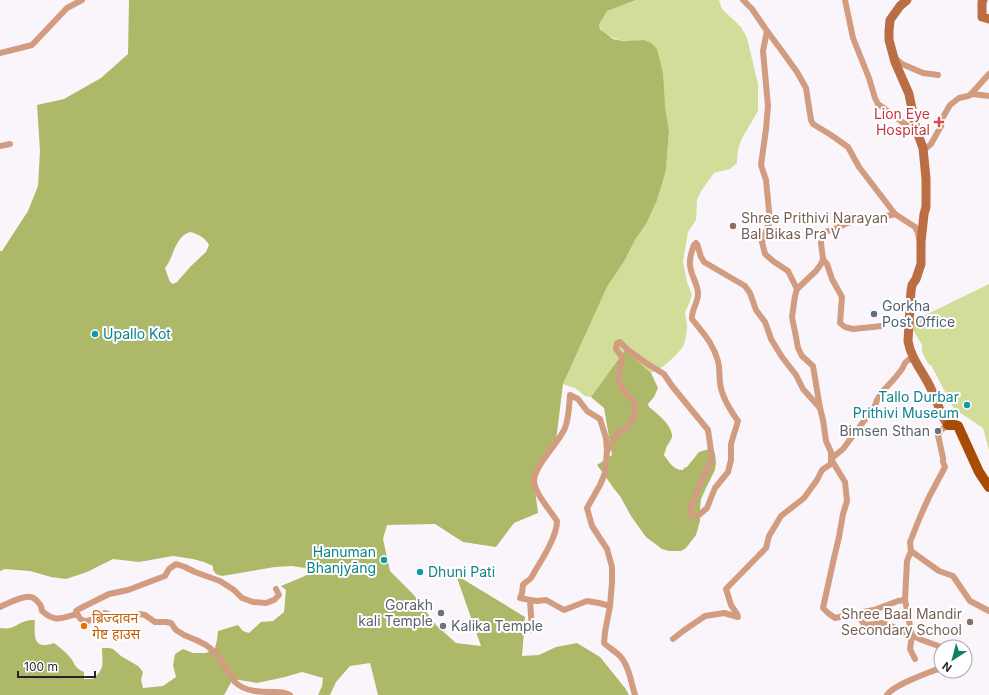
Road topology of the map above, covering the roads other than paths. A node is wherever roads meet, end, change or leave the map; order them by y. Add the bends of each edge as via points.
1 (82, 0) edge
2 (743, 0) edge
3 (845, 0) edge
4 (907, 0) edge
5 (983, 0) edge
6 (989, 19) edge
7 (767, 31) junction
8 (0, 53) edge
9 (894, 56) junction
10 (989, 74) edge
11 (938, 75) dead end
12 (970, 95) junction
13 (989, 96) edge
14 (916, 130) junction
15 (10, 144) dead end
16 (0, 146) edge
17 (924, 150) junction
18 (895, 214) junction
19 (921, 242) junction
20 (823, 259) junction
21 (797, 290) junction
22 (882, 326) dead end
23 (914, 359) junction
24 (820, 408) junction
25 (948, 425) junction
26 (607, 451) junction
27 (831, 459) junction
28 (989, 487) edge
29 (911, 551) junction
30 (276, 589) dead end
31 (530, 600) junction
32 (905, 600) junction
33 (610, 606) junction
34 (0, 607) edge
35 (989, 612) edge
36 (857, 613) junction
37 (77, 614) junction
38 (532, 630) dead end
39 (912, 636) junction
40 (673, 639) dead end
41 (933, 644) edge
42 (915, 659) dead end
43 (933, 671) edge
44 (290, 695) edge
45 (635, 695) edge
46 (887, 695) edge

1 - 8 street via 67,8 32,44
2 - 7 street
3 - 14 street via 853,38 878,104
4 - 9 street via 890,20 889,40
5 - 6 street via 982,17
7 - 18 street via 806,88 813,124 848,147 859,167
7 - 21 street via 763,51 768,106 761,165 766,180 770,221 762,242 765,254 788,272
9 - 11 street via 902,64 923,73
9 - 14 street via 909,94
10 - 12 street
12 - 13 street
12 - 17 street via 959,98 950,105 930,144
14 - 17 street
15 - 16 street
17 - 19 street via 926,206
18 - 19 street via 915,227
18 - 20 street via 859,219 825,232 821,243
19 - 23 street via 921,264 912,285 909,319 908,341
20 - 21 street via 816,271
20 - 22 street via 842,297 840,323 844,327 853,328
21 - 24 street via 792,317 798,348 802,356 813,366
23 - 25 street
23 - 27 street via 905,362 902,370 882,392 875,406 843,450
24 - 26 street via 803,389 796,374 782,357 745,286 704,262 696,243 689,263 698,296 692,319 710,342 718,362 720,383 726,401 738,421 731,444 728,472 715,488 708,508 693,517 690,505 712,458 708,430 664,374 620,342 616,343 616,349 622,357 618,379 623,390 635,403 634,416 628,427 618,433
24 - 27 street
25 - 28 main road via 958,426 979,472
25 - 29 street via 938,434 945,467 910,542
26 - 31 street via 600,419 570,395 568,418 564,429 536,471 534,482 537,492 557,521 557,526 540,563 530,580 523,585 520,598
26 - 33 street via 605,473 587,508 592,526 607,549 612,567
27 - 36 street via 845,482 847,501 823,608 835,618
27 - 40 street via 831,464 822,470 804,498 782,516 769,536 766,548 726,589 738,617 724,613 705,616
29 - 32 street via 907,561
29 - 35 street via 939,571 953,576 970,601
30 - 37 street via 279,595 274,600 266,603 252,602 242,598 220,581 176,564 164,576 128,590 109,594 77,610
31 - 33 street via 546,600 564,610 587,602
31 - 38 street
32 - 36 street
32 - 39 street
33 - 45 street via 604,643 626,664
34 - 37 street via 30,597 36,599 42,606 42,611 52,618 60,619
36 - 39 street via 866,625 891,626
37 - 44 street via 86,622 105,614 119,621 140,614 155,622 171,623 176,630 216,653 239,686 261,692 285,692
39 - 41 street
39 - 42 street via 910,649
43 - 46 street via 898,686

